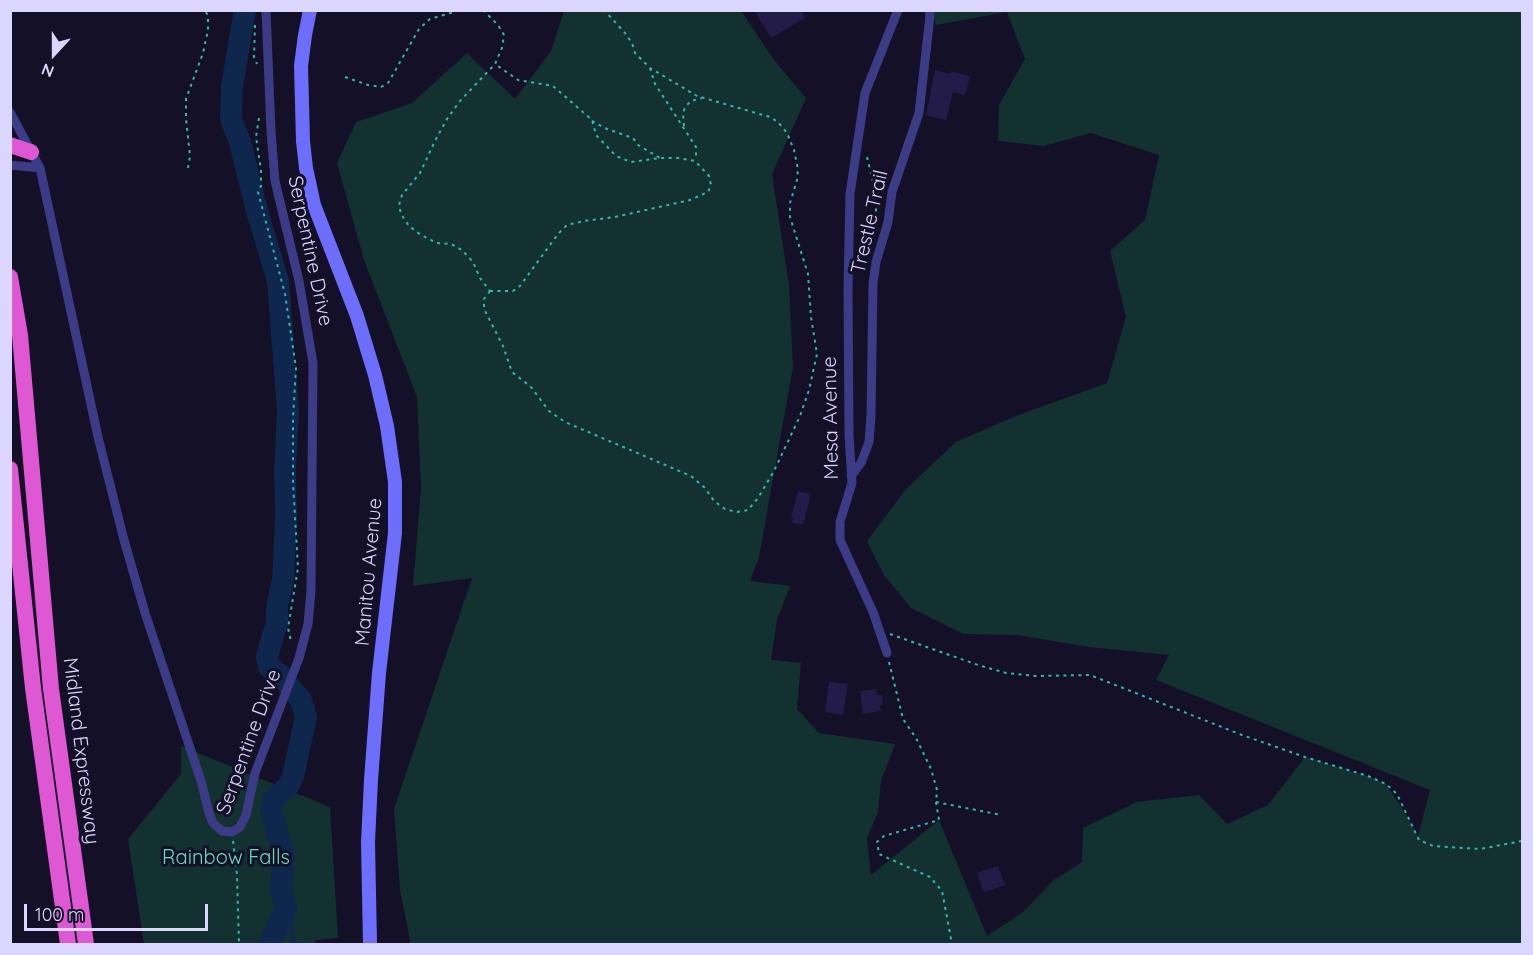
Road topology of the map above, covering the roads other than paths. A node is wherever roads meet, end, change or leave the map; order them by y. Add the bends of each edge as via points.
1 (266, 10) edge
2 (303, 10) edge
3 (310, 10) edge
4 (898, 10) edge
5 (929, 10) edge
6 (304, 35) junction
7 (10, 112) edge
8 (10, 145) edge
9 (32, 152) junction
10 (10, 165) edge
11 (40, 168) junction
12 (10, 277) edge
13 (10, 469) edge
14 (851, 476) junction
15 (887, 653) road end
16 (68, 945) edge
17 (86, 945) edge
18 (370, 945) edge

1 - 11 street, Serpentine Drive via 276,181 313,363 311,591 299,658 255,773 246,815 232,832 222,831 209,813 143,605 98,437
2 - 6 main road, Manitou Avenue
3 - 6 main road, Manitou Avenue
4 - 14 street, Mesa Avenue via 865,93 850,194
5 - 14 street, Trestle Trail via 919,113 892,192 876,262 868,442 861,463
6 - 18 main road, Manitou Avenue via 306,168 314,205 375,375 395,482 395,533 371,780
7 - 9 street, Serpentine Drive
8 - 9 highway
9 - 11 street, Serpentine Drive
10 - 11 street
12 - 17 highway, Midland Expressway via 20,335 51,689
13 - 16 highway, Midland Expressway via 33,688
14 - 15 street, Mesa Avenue via 840,522 840,540

